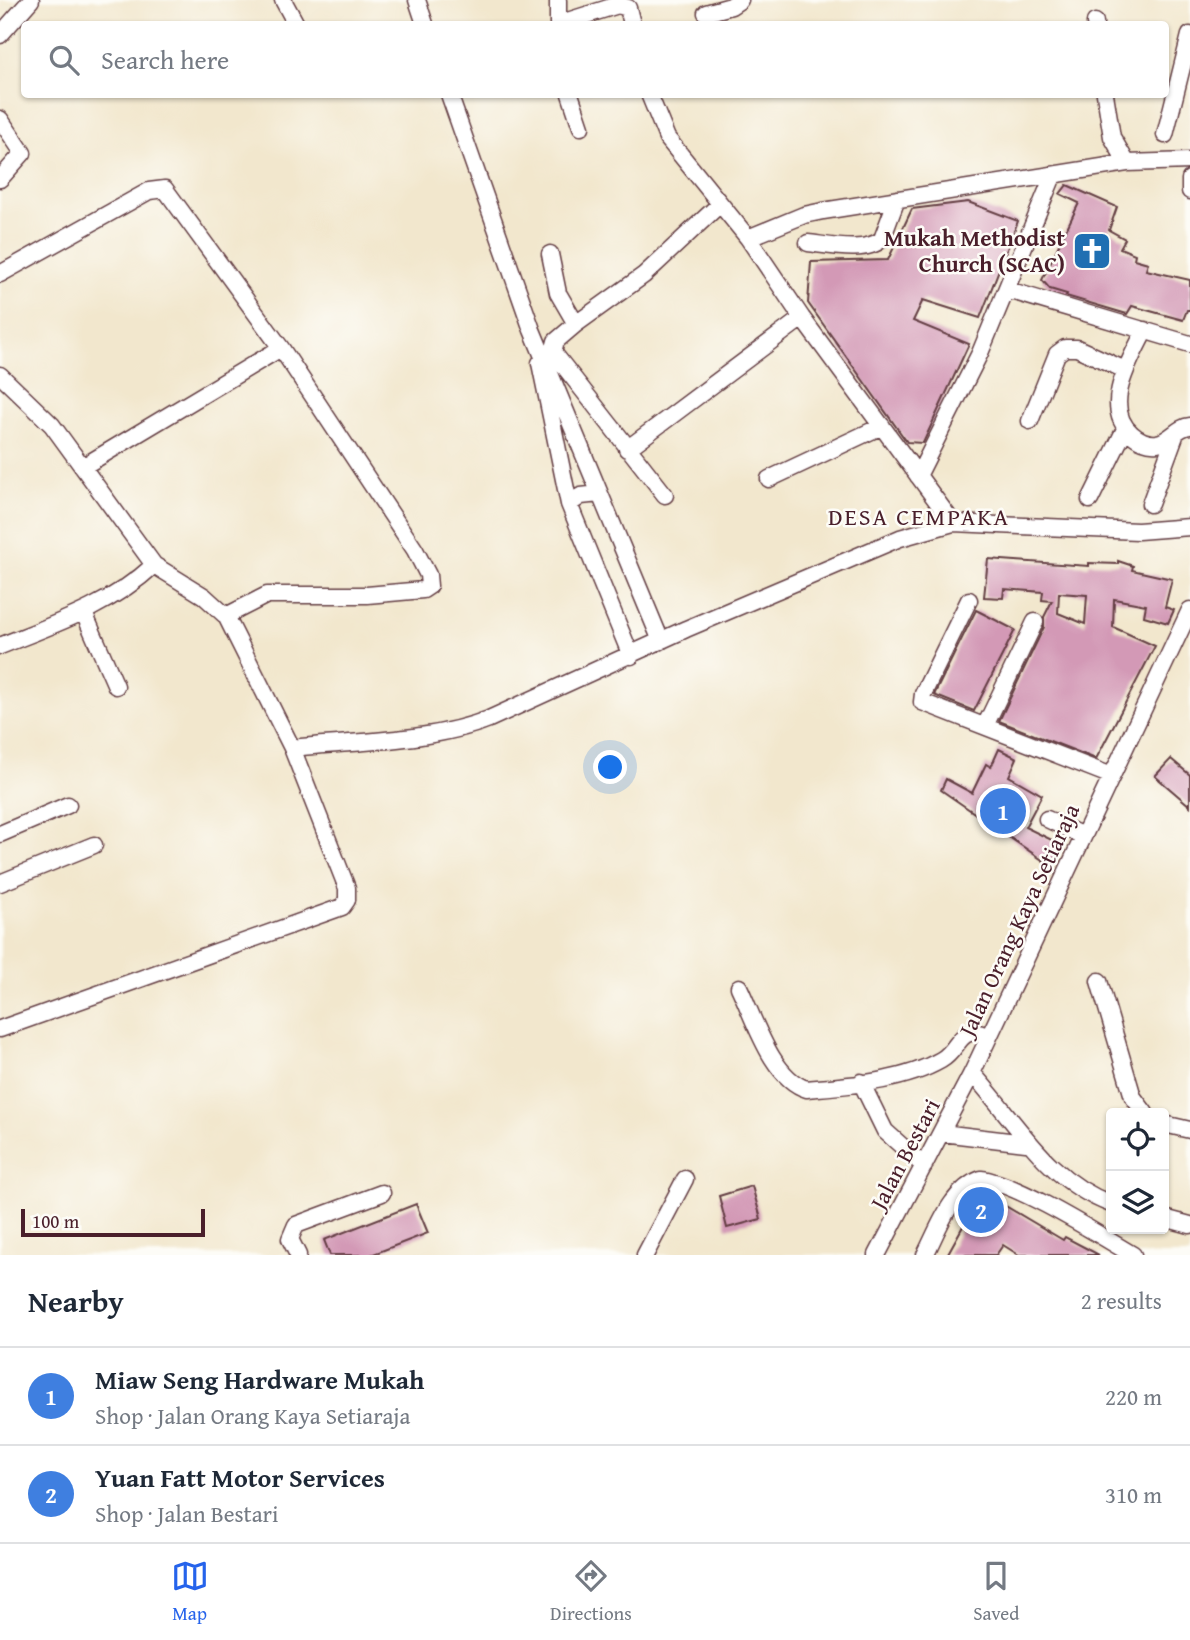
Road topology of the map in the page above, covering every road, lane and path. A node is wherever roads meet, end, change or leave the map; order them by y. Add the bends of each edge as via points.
1 (31, 0) edge
2 (283, 0) edge
3 (417, 0) edge
4 (558, 0) edge
5 (740, 0) edge
6 (706, 13) dead end
7 (294, 21) edge
8 (424, 21) edge
9 (558, 21) edge
10 (567, 21) edge
11 (631, 21) edge
12 (0, 36) edge
13 (1189, 41) edge
14 (450, 98) edge
15 (571, 98) edge
16 (651, 98) edge
17 (1106, 98) edge
18 (0, 119) edge
19 (581, 127) dead end
20 (1165, 135) dead end
21 (1190, 161) edge
22 (1127, 163) junction
23 (1053, 176) junction
24 (0, 179) edge
25 (1190, 180) edge
26 (1190, 191) edge
27 (897, 199) junction
28 (720, 204) junction
29 (748, 238) junction
30 (808, 243) dead end
31 (550, 254) dead end
32 (0, 274) edge
33 (1008, 290) junction
34 (802, 318) junction
35 (576, 324) junction
36 (532, 330) junction
37 (1145, 330) junction
38 (1190, 344) edge
39 (281, 348) junction
40 (1125, 370) junction
41 (0, 375) edge
42 (1030, 421) dead end
43 (882, 426) junction
44 (1184, 428) edge
45 (1125, 429) junction
46 (627, 449) junction
47 (84, 466) junction
48 (918, 476) junction
49 (769, 479) dead end
50 (599, 494) junction
51 (665, 495) dead end
52 (1090, 499) dead end
53 (569, 504) junction
54 (1150, 504) dead end
55 (953, 523) junction
56 (1190, 527) edge
57 (154, 565) junction
58 (969, 600) dead end
59 (1190, 610) edge
60 (84, 613) junction
61 (226, 616) junction
62 (1034, 622) dead end
63 (661, 641) junction
64 (0, 646) edge
65 (631, 656) junction
66 (116, 686) dead end
67 (985, 726) junction
68 (292, 748) junction
69 (1112, 776) junction
70 (68, 805) dead end
71 (1047, 819) dead end
72 (0, 834) edge
73 (1083, 836) junction
74 (94, 845) dead end
75 (0, 883) edge
76 (1099, 981) dead end
77 (739, 987) dead end
78 (0, 1029) edge
79 (989, 1037) junction
80 (972, 1073) junction
81 (861, 1083) junction
82 (1141, 1108) edge
83 (1169, 1125) edge
84 (1190, 1130) edge
85 (943, 1133) junction
86 (1026, 1143) junction
87 (924, 1166) junction
88 (685, 1179) dead end
89 (1084, 1191) junction
90 (382, 1193) dead end
91 (1106, 1202) edge
92 (1068, 1217) junction
93 (1169, 1219) edge
94 (1189, 1222) edge
95 (298, 1255) edge
96 (645, 1255) edge
97 (877, 1255) edge
98 (925, 1255) edge
99 (1133, 1255) edge

1 - 12 street
2 - 7 street
3 - 8 street
4 - 9 street
5 - 6 street
10 - 11 street via 618,5 628,8
13 - 20 street
14 - 36 street
15 - 19 street
16 - 28 street via 667,138
17 - 22 street via 1112,137
18 - 24 street via 23,153
21 - 22 street
22 - 23 street
23 - 27 street
23 - 33 street
25 - 26 street
27 - 29 street via 804,215
27 - 30 street via 877,243
28 - 29 street
28 - 35 street via 644,275
29 - 34 street
31 - 35 street via 558,293
32 - 39 street via 149,191 165,189
33 - 37 street
33 - 48 street
34 - 43 street
34 - 46 street
35 - 46 street via 556,341 553,352
36 - 50 street
36 - 53 street
37 - 38 street
37 - 40 street
39 - 47 street
39 - 61 street via 421,558 429,586 381,594 267,595
40 - 42 street via 1077,348 1065,348 1057,354
40 - 45 street via 1118,399
41 - 47 street via 41,413
43 - 48 street
43 - 49 street
44 - 45 street via 1157,443 1136,438
44 - 54 street
45 - 52 street
46 - 51 street
47 - 57 street
48 - 55 street
50 - 53 street via 581,496
50 - 63 street
53 - 65 street
55 - 56 street via 1138,531
55 - 63 street via 913,532
57 - 60 street via 121,593
57 - 61 street
58 - 67 street via 921,699 927,706
59 - 69 street, Jalan Orang Kaya Setiaraja
60 - 64 street
60 - 66 street
61 - 68 street
62 - 67 street
63 - 65 street
65 - 68 street via 465,728
67 - 69 street
68 - 78 street via 347,888 342,906
69 - 73 street, Jalan Orang Kaya Setiaraja
70 - 72 street
71 - 73 street
73 - 79 street, Jalan Orang Kaya Setiaraja
74 - 75 street
76 - 82 street via 1133,1097
77 - 81 street via 778,1069 794,1083 807,1089
79 - 80 street, Jalan Orang Kaya Setiaraja
79 - 81 street via 976,1032 965,1035 950,1054 935,1063
80 - 85 street, Jalan Bestari
80 - 86 street, Jalan Orang Kaya Setiaraja
81 - 87 street via 885,1130
83 - 84 street
85 - 86 street
85 - 87 street, Jalan Bestari
86 - 89 street, Jalan Orang Kaya Setiaraja
87 - 97 street, Jalan Bestari
88 - 96 street
89 - 91 street, Jalan Orang Kaya Setiaraja
89 - 92 street
90 - 95 street via 296,1225 290,1239
92 - 98 street via 981,1179 962,1189
92 - 99 street
93 - 94 street

